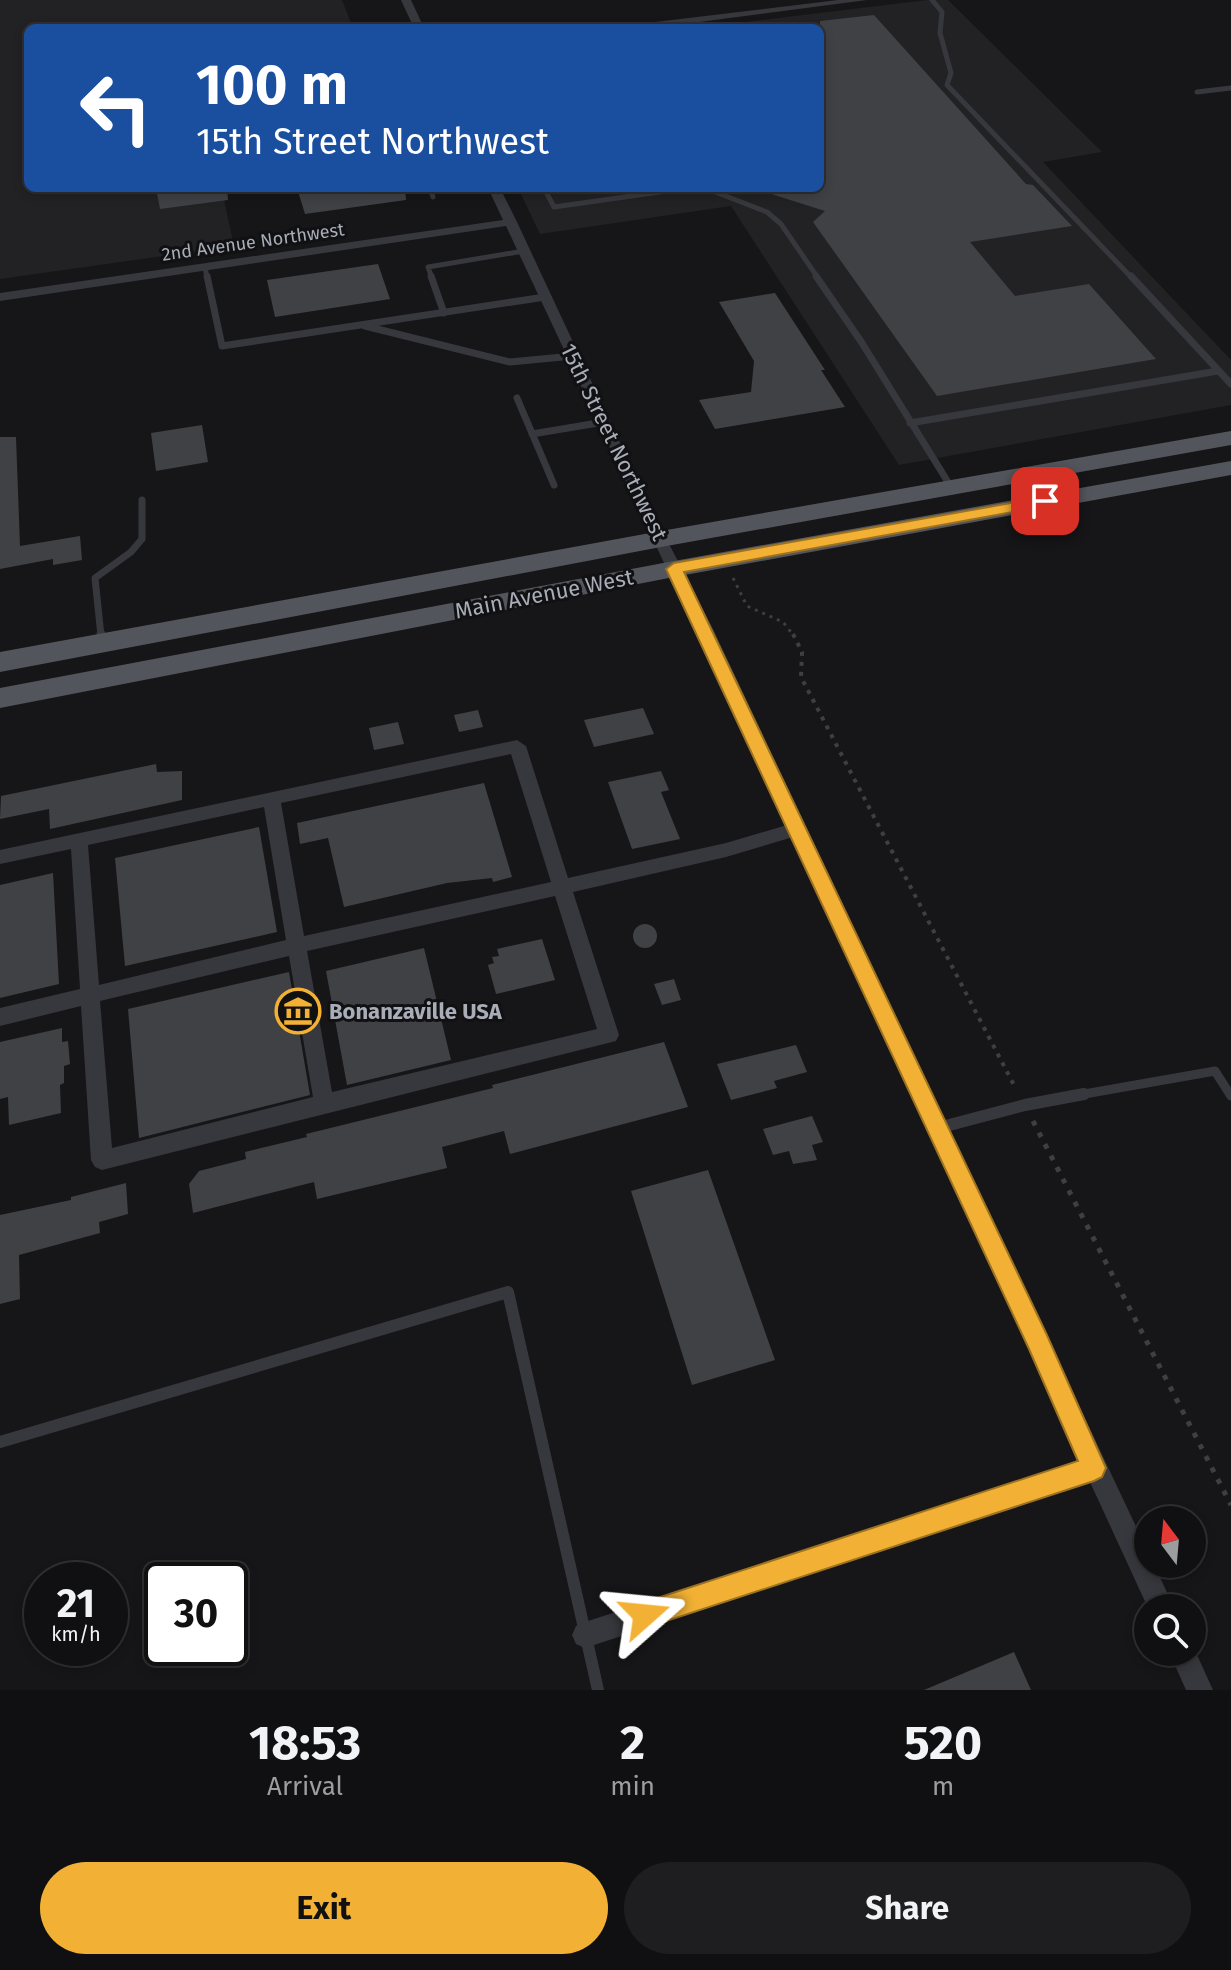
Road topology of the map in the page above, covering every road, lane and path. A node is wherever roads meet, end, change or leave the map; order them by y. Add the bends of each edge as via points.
1 (406, 0) edge
2 (862, 0) edge
3 (932, 0) edge
4 (417, 24) edge
5 (663, 24) edge
6 (1231, 88) edge
7 (1197, 92) dead end
8 (431, 192) edge
9 (496, 192) edge
10 (546, 192) edge
11 (660, 192) edge
12 (715, 192) edge
13 (433, 197) dead end
14 (511, 222) junction
15 (524, 251) junction
16 (205, 267) junction
17 (0, 297) edge
18 (545, 297) junction
19 (444, 313) junction
20 (360, 325) junction
21 (573, 356) junction
22 (1218, 371) junction
23 (1231, 384) edge
24 (517, 398) dead end
25 (604, 422) junction
26 (910, 423) junction
27 (532, 434) junction
28 (1231, 438) edge
29 (1231, 468) edge
30 (554, 485) dead end
31 (951, 487) junction
32 (142, 500) dead end
33 (661, 539) junction
34 (674, 569) junction
35 (732, 576) dead end
36 (102, 643) junction
37 (0, 662) edge
38 (0, 698) edge
39 (271, 798) junction
40 (798, 829) junction
41 (79, 840) junction
42 (0, 857) edge
43 (562, 887) junction
44 (296, 946) junction
45 (90, 996) junction
46 (0, 1017) edge
47 (1231, 1096) edge
48 (324, 1103) junction
49 (1025, 1105) junction
50 (937, 1128) junction
51 (0, 1442) edge
52 (1094, 1468) junction
53 (1231, 1505) edge
54 (1154, 1594) edge
55 (585, 1635) junction
56 (1189, 1666) edge
57 (598, 1690) edge
58 (1200, 1690) edge

1 - 4 street
2 - 5 street
3 - 22 lane via 942,12 940,33 951,73 947,85
6 - 7 lane
8 - 13 lane
9 - 14 street, 15th Street Northwest
10 - 11 lane via 554,207
12 - 26 lane via 767,212 781,224
14 - 15 street, 15th Street Northwest
14 - 16 street, 2nd Avenue Northwest
15 - 18 street, 15th Street Northwest
15 - 19 lane via 428,267
16 - 17 street, 2nd Avenue Northwest
16 - 20 lane via 222,346
18 - 19 lane
18 - 21 street, 15th Street Northwest
19 - 20 lane
20 - 21 lane via 510,362
21 - 25 street, 15th Street Northwest
22 - 23 lane
22 - 26 lane
24 - 27 lane
25 - 27 lane
25 - 33 street, 15th Street Northwest
26 - 31 lane
27 - 30 lane
28 - 31 main road, Main Avenue West
29 - 34 main road, Main Avenue West
31 - 33 main road, Main Avenue West
32 - 36 lane via 142,539 95,578
33 - 34 street, 15th Street Northwest
33 - 36 main road, Main Avenue West
34 - 38 main road, Main Avenue West
34 - 40 street, 15th Street Northwest
35 - 49 path via 747,606 791,630 802,652 801,677
36 - 37 main road, Main Avenue West
39 - 41 street
39 - 43 street via 517,746
39 - 44 street
40 - 43 street
40 - 50 street, 15th Street Northwest
41 - 42 street
41 - 45 street
43 - 44 street
43 - 48 street via 609,1035
44 - 45 street
44 - 48 street
45 - 46 street
45 - 48 street via 102,1160
47 - 49 lane via 1215,1071
49 - 50 lane
49 - 53 path
50 - 52 street, 15th Street Northwest
51 - 55 lane via 508,1292
52 - 54 street, 15th Street Northwest
52 - 55 street
55 - 57 lane
56 - 58 street

